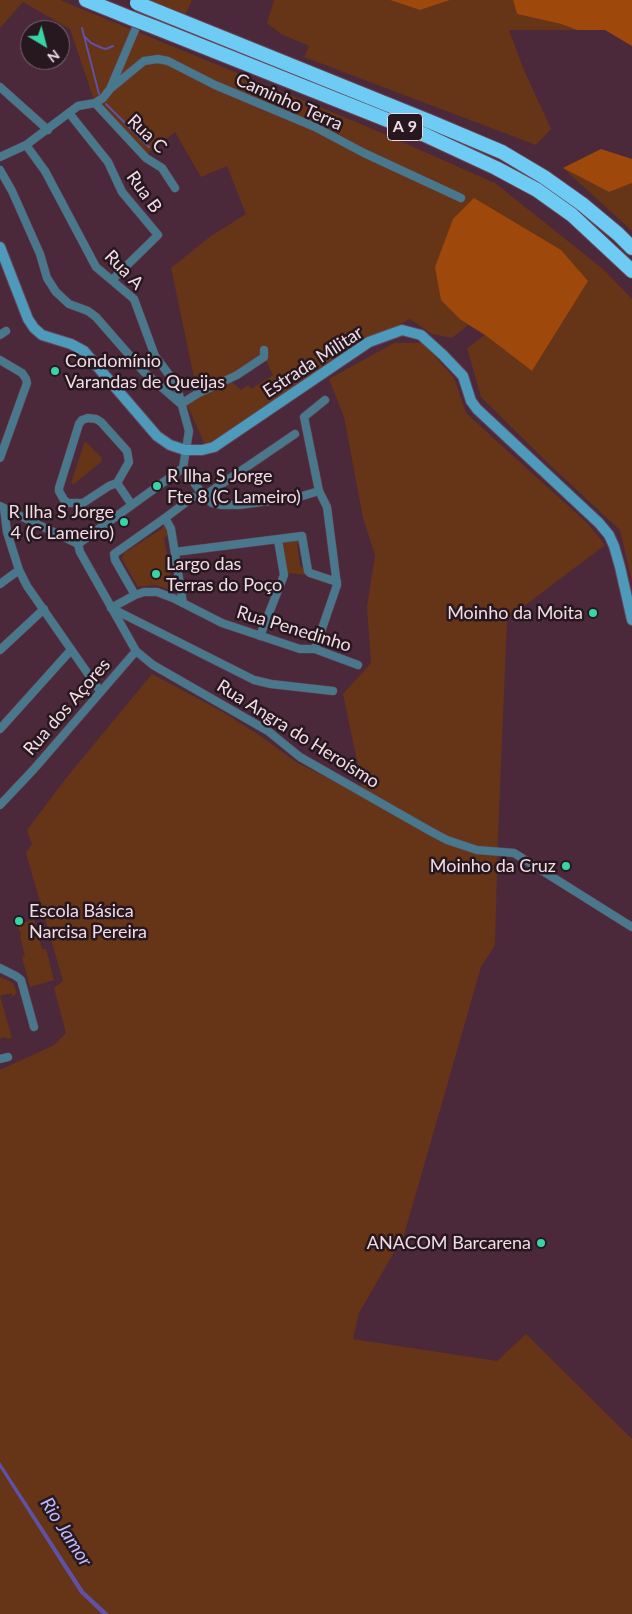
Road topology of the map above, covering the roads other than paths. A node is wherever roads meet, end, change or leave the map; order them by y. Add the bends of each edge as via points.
1 (86, 0) edge
2 (138, 1) edge
3 (0, 87) edge
4 (110, 88) junction
5 (95, 103) junction
6 (69, 113) junction
7 (48, 130) junction
8 (26, 145) junction
9 (0, 157) edge
10 (0, 170) edge
11 (175, 188) dead end
12 (461, 198) dead end
13 (0, 246) edge
14 (632, 248) edge
15 (632, 270) edge
16 (112, 280) junction
17 (264, 350) dead end
18 (0, 360) edge
19 (325, 400) dead end
20 (181, 404) junction
21 (295, 434) dead end
22 (185, 450) junction
23 (0, 458) edge
24 (183, 468) junction
25 (117, 483) junction
26 (319, 491) junction
27 (204, 496) junction
28 (193, 497) dead end
29 (132, 505) junction
30 (2, 507) edge
31 (165, 518) junction
32 (278, 540) junction
33 (78, 544) junction
34 (175, 552) junction
35 (19, 570) junction
36 (337, 582) junction
37 (0, 584) edge
38 (135, 595) junction
39 (183, 603) junction
40 (111, 608) junction
41 (44, 609) junction
42 (632, 620) edge
43 (260, 636) junction
44 (315, 649) junction
45 (0, 650) edge
46 (71, 650) junction
47 (136, 650) junction
48 (358, 665) dead end
49 (100, 691) junction
50 (333, 691) dead end
51 (0, 729) edge
52 (0, 804) edge
53 (632, 927) edge
54 (0, 968) edge
55 (34, 1027) dead end

1 - 15 highway, A 9, bridge via 425,135 496,168 537,190 572,215
2 - 4 street
2 - 14 highway, A 9, bridge via 502,152 582,204
3 - 7 street
4 - 5 street, Caminho Terra
4 - 12 street, Caminho Terra via 144,61 168,60 215,85 315,127
5 - 6 street via 78,106
5 - 11 street, Rua C via 146,158 162,168
6 - 7 street
6 - 16 street, Rua B via 108,162 122,192 158,235
7 - 8 street
8 - 9 street
8 - 16 street, Rua A via 45,171 96,267
10 - 20 street via 56,292 69,304 96,317 144,372
13 - 22 street via 34,328 42,335 71,344 84,352 157,436
16 - 20 street, Rua A via 134,299 155,356 176,384
17 - 20 street via 264,357 237,375
18 - 23 street via 22,373 27,383
19 - 26 street via 304,417
20 - 22 street, Rua A via 188,431
21 - 27 street
22 - 24 street, Rua A
22 - 42 street, Estrada Militar via 214,446 369,342 402,330 421,335 463,376 477,409 609,535
24 - 27 street
24 - 29 street
25 - 25 street via 128,465 128,454 99,420 84,419 80,422 59,492 66,502 80,504
25 - 29 street
26 - 27 street via 239,505 212,503
26 - 36 street via 327,508
28 - 31 street
29 - 33 street
30 - 33 street
30 - 35 street
31 - 34 street via 171,529
31 - 38 street via 114,554
32 - 34 street
32 - 36 street via 302,536 308,571
32 - 43 street via 284,575
33 - 40 street, Rua Angra do Heroísmo
34 - 39 street
35 - 37 street
35 - 41 street
36 - 44 street
38 - 39 street, Rua Penedinho via 158,592
38 - 40 street, Rua Penedinho
39 - 43 street, Rua Penedinho via 222,623
40 - 47 street, Rua Angra do Heroísmo
40 - 50 street via 254,680
41 - 45 street
41 - 46 street
43 - 44 street, Rua Penedinho via 300,649
44 - 48 street, Rua Penedinho
46 - 49 street
46 - 51 street
47 - 49 street, Rua dos Açores
47 - 53 street, Rua Angra do Heroísmo via 154,664 268,731 300,757 430,831 478,850 514,853
49 - 52 street, Rua dos Açores
54 - 55 street via 21,980

